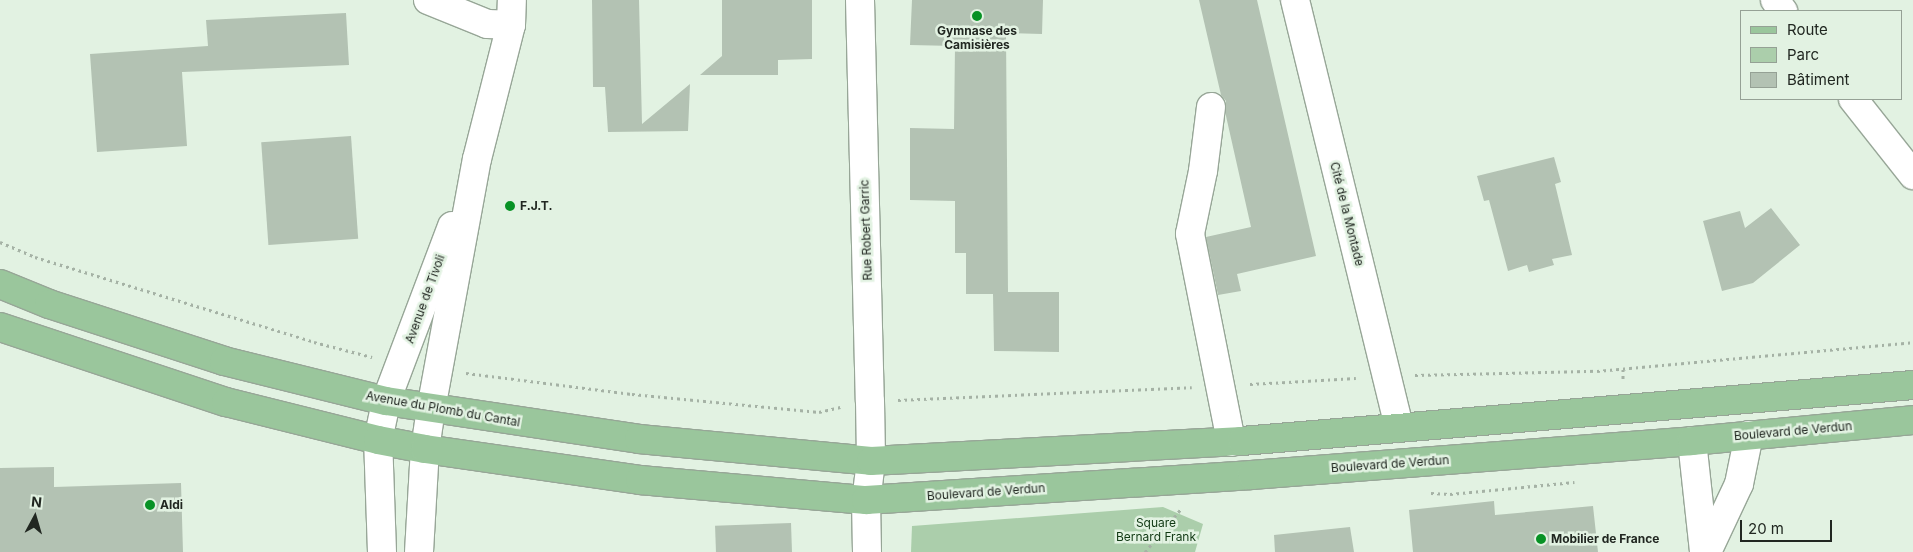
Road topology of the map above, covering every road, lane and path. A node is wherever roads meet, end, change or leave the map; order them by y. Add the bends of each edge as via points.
1 (428, 0) edge
2 (860, 0) edge
3 (1295, 0) edge
4 (1775, 0) edge
5 (1783, 10) edge
6 (512, 12) edge
7 (1854, 100) edge
8 (1211, 107) dead end
9 (478, 159) junction
10 (1913, 175) edge
11 (0, 242) edge
12 (0, 284) edge
13 (0, 327) edge
14 (1913, 342) edge
15 (401, 364) junction
16 (439, 369) junction
17 (1386, 376) junction
18 (1913, 385) edge
19 (1220, 386) junction
20 (870, 401) junction
21 (1718, 401) junction
22 (386, 402) junction
23 (431, 409) junction
24 (1913, 420) edge
25 (1399, 428) junction
26 (1749, 435) junction
27 (378, 440) junction
28 (1692, 441) junction
29 (1231, 442) junction
30 (425, 449) junction
31 (870, 461) junction
32 (1207, 478) junction
33 (866, 500) junction
34 (382, 552) edge
35 (420, 552) edge
36 (866, 552) edge
37 (1145, 552) edge
38 (1706, 552) edge

1 - 6 street via 487,24
2 - 20 street, Rue Robert Garric
3 - 17 street, Cité de la Montade
4 - 5 street
6 - 9 street, Avenue de Tivoli
7 - 10 street
8 - 19 street via 1203,171 1190,234
9 - 15 street, Avenue de Tivoli
9 - 16 street, Avenue de Tivoli
11 - 15 path via 35,257 276,331
12 - 22 main road, Avenue du Plomb du Cantal via 49,304 224,361
13 - 27 main road via 226,402
14 - 17 path via 1597,370
15 - 22 street, Avenue de Tivoli
16 - 20 path via 632,394 818,412
16 - 23 street, Avenue de Tivoli
17 - 19 path
17 - 25 street, Cité de la Montade
18 - 21 main road
19 - 20 path
19 - 29 street
20 - 31 street, Rue Robert Garric
21 - 25 main road
21 - 28 main road via 1695,428
22 - 23 main road, Avenue du Plomb du Cantal
22 - 27 street, Avenue de Tivoli
23 - 30 street, Avenue de Tivoli
23 - 31 main road, Avenue du Plomb du Cantal via 639,439
24 - 26 main road, Boulevard de Verdun
25 - 29 main road
26 - 28 main road, Boulevard de Verdun
26 - 38 street via 1740,484
27 - 30 main road
27 - 34 street, Avenue de Tivoli
28 - 32 main road, Boulevard de Verdun
28 - 38 street
29 - 31 main road
30 - 33 main road via 640,480
30 - 35 street, Avenue de Tivoli
31 - 33 street, Rue Robert Garric
32 - 33 main road, Boulevard de Verdun
32 - 37 path
33 - 36 street, Rue Robert Garric

